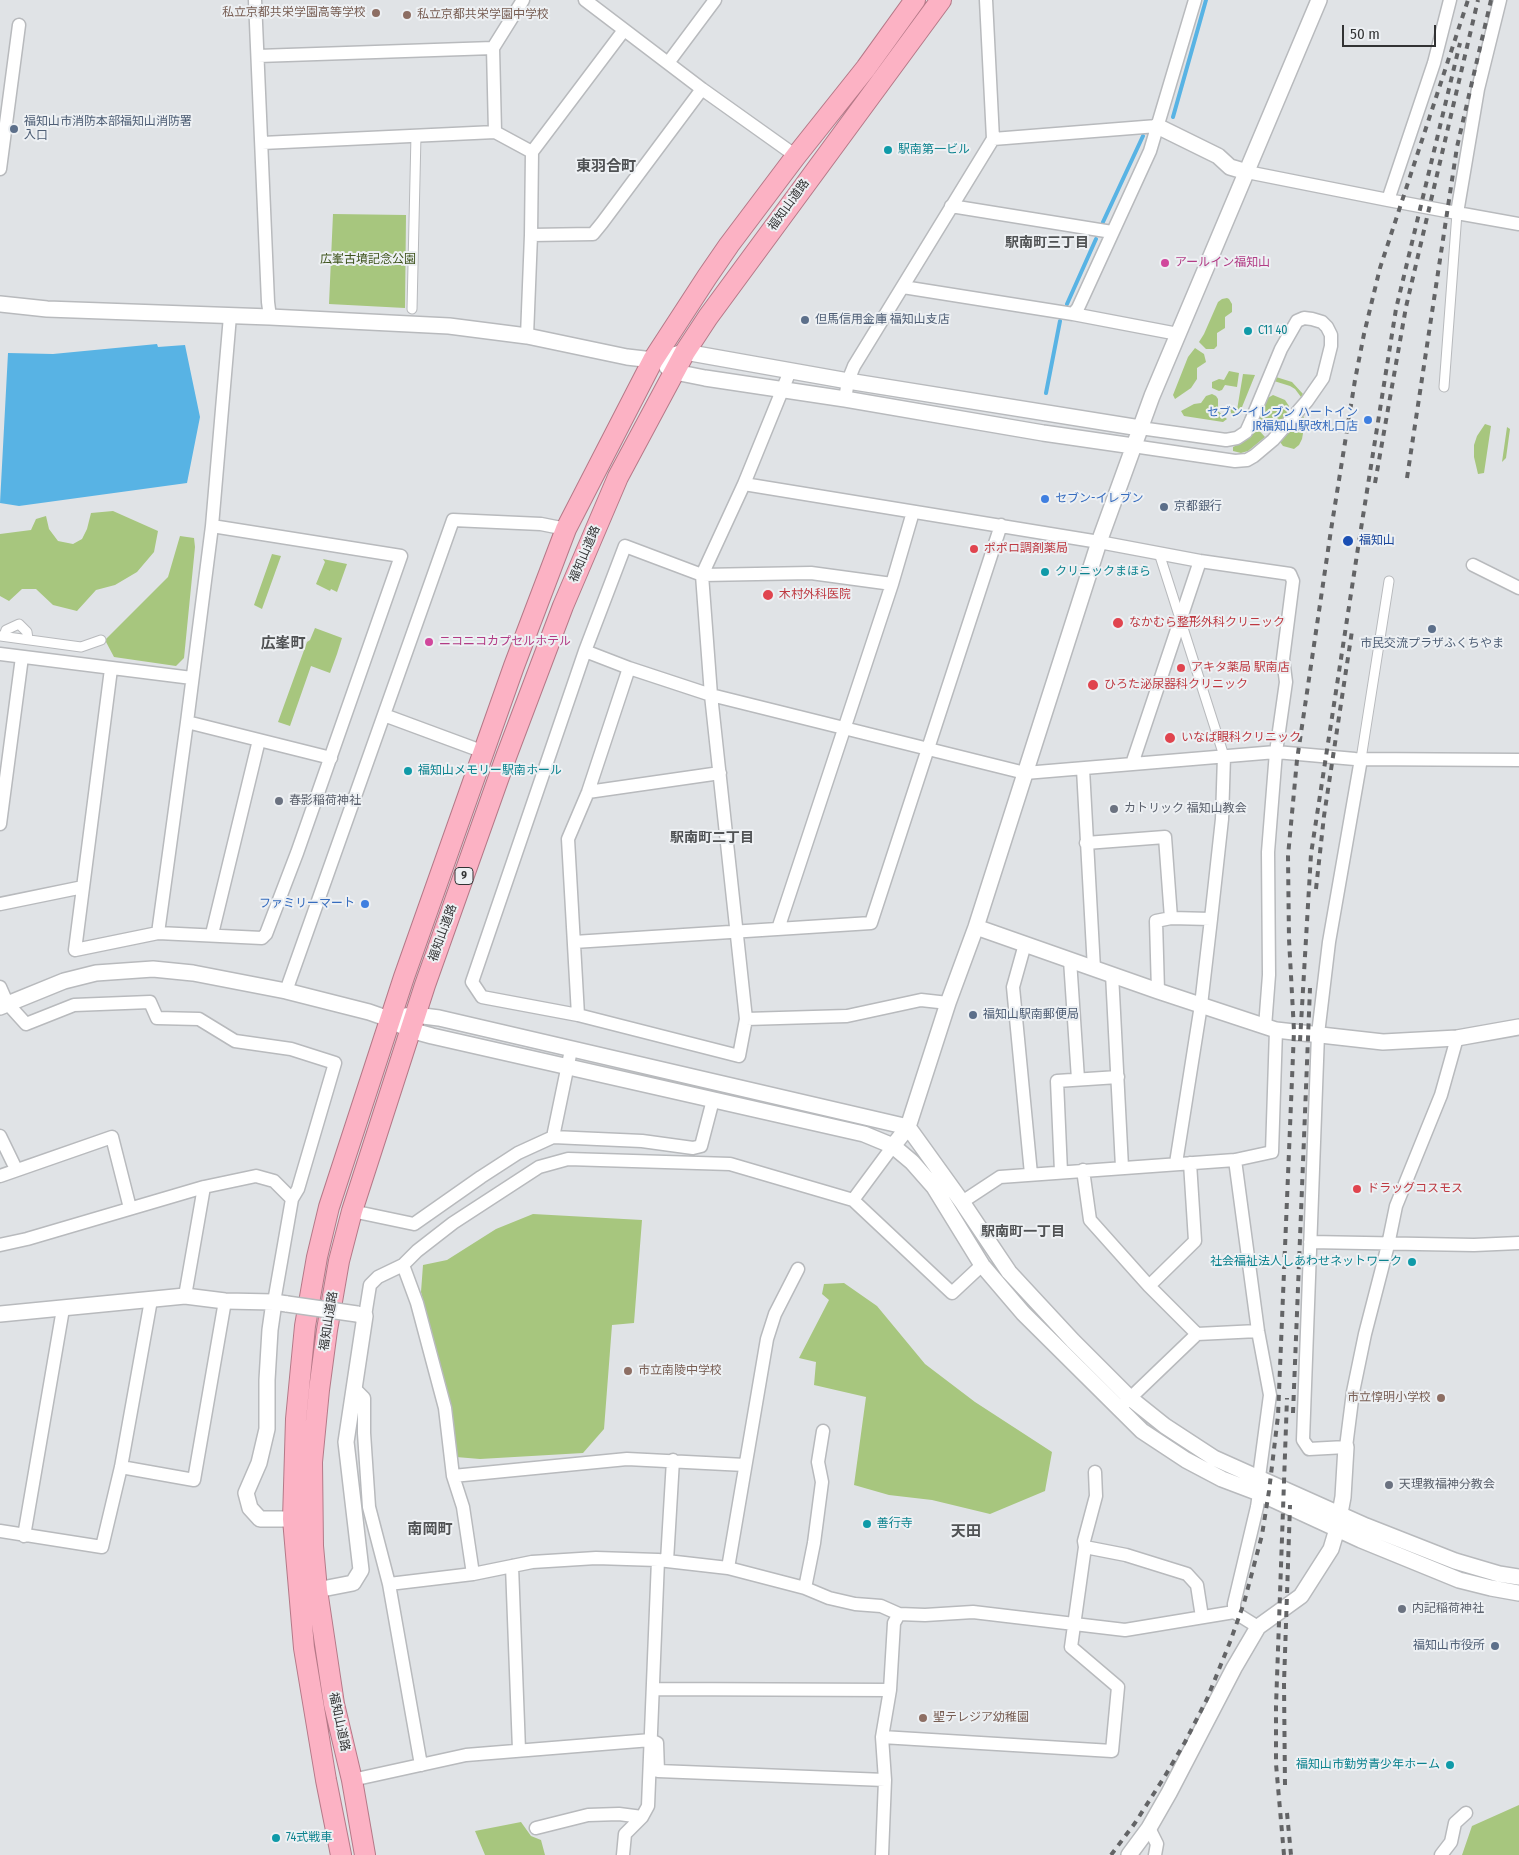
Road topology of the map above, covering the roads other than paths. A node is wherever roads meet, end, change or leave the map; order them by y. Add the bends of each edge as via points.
1 (255, 0) edge
2 (523, 0) edge
3 (585, 0) edge
4 (715, 0) edge
5 (915, 0) edge
6 (940, 0) edge
7 (986, 0) edge
8 (1195, 0) edge
9 (1319, 0) edge
10 (1450, 0) edge
11 (1500, 0) edge
12 (598, 4) edge
13 (19, 25) dead end
14 (624, 30) junction
15 (493, 48) junction
16 (258, 56) junction
17 (668, 63) junction
18 (702, 89) junction
19 (4, 117) edge
20 (1158, 126) junction
21 (495, 132) junction
22 (416, 135) junction
23 (994, 140) junction
24 (262, 143) junction
25 (532, 152) junction
26 (796, 156) junction
27 (0, 169) edge
28 (1247, 172) junction
29 (1388, 200) junction
30 (951, 206) junction
31 (1457, 213) junction
32 (1519, 224) edge
33 (1112, 232) junction
34 (531, 235) junction
35 (903, 287) junction
36 (0, 304) edge
37 (412, 309) dead end
38 (1073, 314) junction
39 (230, 316) junction
40 (270, 317) junction
41 (1178, 334) junction
42 (526, 336) junction
43 (685, 352) junction
44 (653, 360) junction
45 (790, 371) junction
46 (675, 372) junction
47 (848, 381) junction
48 (1444, 386) dead end
49 (782, 390) junction
50 (845, 399) junction
51 (1140, 428) junction
52 (1133, 446) junction
53 (744, 484) junction
54 (913, 512) junction
55 (1001, 525) junction
56 (212, 526) junction
57 (566, 529) junction
58 (1099, 542) junction
59 (1159, 553) junction
60 (1200, 561) junction
61 (1474, 566) dead end
62 (702, 575) junction
63 (1389, 581) dead end
64 (892, 584) junction
65 (1519, 588) edge
66 (1180, 620) junction
67 (2, 636) edge
68 (28, 639) junction
69 (101, 640) dead end
70 (585, 650) junction
71 (0, 654) edge
72 (22, 657) junction
73 (629, 668) junction
74 (111, 669) junction
75 (192, 678) junction
76 (711, 696) junction
77 (384, 715) junction
78 (187, 722) junction
79 (845, 729) junction
80 (259, 740) junction
81 (928, 749) junction
82 (484, 752) junction
83 (1276, 752) junction
84 (1224, 756) junction
85 (331, 758) junction
86 (1361, 759) junction
87 (1519, 760) edge
88 (1132, 764) junction
89 (1083, 769) junction
90 (720, 773) junction
91 (1024, 773) junction
92 (588, 792) junction
93 (0, 824) edge
94 (1086, 843) junction
95 (83, 887) junction
96 (0, 904) edge
97 (1171, 918) junction
98 (1211, 919) junction
99 (976, 927) junction
100 (778, 929) junction
101 (736, 932) junction
102 (158, 933) junction
103 (212, 934) junction
104 (574, 942) junction
105 (1025, 944) junction
106 (1070, 960) junction
107 (1094, 969) junction
108 (1112, 974) junction
109 (0, 988) edge
110 (286, 991) junction
111 (1158, 992) junction
112 (948, 1003) junction
113 (4, 1005) edge
114 (1201, 1005) junction
115 (578, 1015) junction
116 (389, 1019) junction
117 (746, 1019) junction
118 (413, 1022) junction
119 (1519, 1027) edge
120 (1271, 1029) junction
121 (1318, 1034) junction
122 (1457, 1038) junction
123 (571, 1050) junction
124 (568, 1066) junction
125 (1118, 1077) junction
126 (1078, 1079) junction
127 (713, 1100) junction
128 (908, 1127) junction
129 (0, 1136) edge
130 (553, 1137) junction
131 (893, 1146) junction
132 (1235, 1160) junction
133 (1176, 1163) junction
134 (1190, 1163) junction
135 (1122, 1167) junction
136 (16, 1169) junction
137 (1083, 1170) junction
138 (1062, 1172) junction
139 (1031, 1174) junction
140 (0, 1176) edge
141 (204, 1187) junction
142 (292, 1199) junction
143 (853, 1200) junction
144 (962, 1202) junction
145 (130, 1208) junction
146 (352, 1211) junction
147 (1310, 1242) junction
148 (1519, 1243) edge
149 (1, 1244) edge
150 (1388, 1245) junction
151 (403, 1265) junction
152 (982, 1265) junction
153 (798, 1269) dead end
154 (1149, 1286) junction
155 (185, 1296) junction
156 (152, 1300) junction
157 (225, 1301) junction
158 (280, 1303) junction
159 (63, 1309) junction
160 (0, 1314) edge
161 (361, 1315) junction
162 (1258, 1330) junction
163 (1197, 1334) junction
164 (354, 1388) junction
165 (1130, 1398) junction
166 (1119, 1409) junction
167 (823, 1431) dead end
168 (1346, 1447) junction
169 (673, 1460) junction
170 (745, 1465) junction
171 (120, 1467) junction
172 (1095, 1472) dead end
173 (453, 1476) junction
174 (1259, 1477) junction
175 (1259, 1493) junction
176 (1340, 1514) junction
177 (293, 1518) junction
178 (1337, 1529) junction
179 (0, 1531) edge
180 (24, 1536) junction
181 (1085, 1547) junction
182 (662, 1560) junction
183 (512, 1566) junction
184 (728, 1568) junction
185 (473, 1574) junction
186 (1519, 1577) edge
187 (389, 1584) junction
188 (805, 1588) junction
189 (317, 1590) junction
190 (1519, 1593) edge
191 (1234, 1612) junction
192 (899, 1614) junction
193 (1202, 1617) junction
194 (1074, 1624) junction
195 (1258, 1628) junction
196 (653, 1689) junction
197 (890, 1690) junction
198 (882, 1737) junction
199 (651, 1740) junction
200 (519, 1750) junction
201 (421, 1765) junction
202 (352, 1780) junction
203 (885, 1780) junction
204 (1466, 1813) dead end
205 (642, 1816) junction
206 (536, 1828) dead end
207 (1149, 1828) junction
208 (341, 1855) edge
209 (365, 1855) edge
210 (623, 1855) edge
211 (882, 1855) edge
212 (1129, 1855) edge
213 (1155, 1855) edge
214 (1441, 1855) edge

1 - 16 street
2 - 15 street
3 - 12 street
4 - 17 street
5 - 26 highway, 福知山道路 / 9
6 - 43 highway, 福知山道路 / 9
7 - 23 street
8 - 20 street
9 - 28 street
10 - 29 street via 1434,63
11 - 31 street via 1478,89
12 - 14 street
13 - 19 street
14 - 17 street
14 - 25 street
15 - 16 street
15 - 21 street
16 - 24 street
17 - 18 street
18 - 26 street
18 - 34 street via 592,234
19 - 27 street
20 - 23 street
20 - 28 street via 1218,156 1230,168
20 - 33 street
21 - 22 street
21 - 25 street
22 - 24 street
22 - 37 street
23 - 30 street
24 - 40 street
25 - 34 street
26 - 44 highway, 福知山道路 / 9 via 729,245
28 - 29 street
28 - 41 street
29 - 31 street
30 - 33 street
30 - 35 street
31 - 32 street
31 - 48 street
33 - 38 street
34 - 42 street
35 - 38 street
35 - 47 street
36 - 39 street
38 - 41 street
39 - 40 street
39 - 56 street
40 - 42 street via 449,326
41 - 51 street
42 - 44 street
43 - 44 street
43 - 45 street
43 - 46 highway, 福知山道路 / 9
44 - 46 street
44 - 57 highway, 福知山道路 / 9
45 - 47 street
45 - 49 street
46 - 49 street
46 - 118 highway, 福知山道路 / 9 via 618,477 563,606
47 - 50 street
47 - 51 street
49 - 50 street
49 - 53 street
50 - 52 street
51 - 52 street
51 - 52 street via 1226,440 1238,438 1246,432 1281,349 1297,321 1312,319 1327,327 1331,346 1323,378 1273,440 1254,456 1235,461
52 - 58 street
53 - 54 street
53 - 62 street
54 - 55 street
54 - 64 street
55 - 58 street
55 - 81 street
56 - 75 street
56 - 85 street via 401,556
57 - 77 street via 541,524 453,520
57 - 82 highway, 福知山道路 / 9
58 - 59 street
58 - 91 street
59 - 60 street
59 - 66 street
60 - 66 street
60 - 83 street via 1290,574 1294,581 1283,660 1286,682
61 - 65 street
62 - 64 street via 811,573
62 - 70 street via 625,546
62 - 76 street
63 - 86 street
64 - 79 street
66 - 84 street
66 - 88 street
67 - 68 street
67 - 68 street via 6,630 19,624 27,632
68 - 69 street via 81,648
70 - 73 street
70 - 115 street via 472,982 482,997
71 - 72 street
72 - 74 street
72 - 93 street
73 - 76 street
73 - 92 street
74 - 75 street
74 - 95 street
75 - 78 street
76 - 79 street
76 - 90 street
77 - 82 street
77 - 110 street
78 - 80 street
78 - 102 street
79 - 81 street
79 - 100 street
80 - 85 street
80 - 103 street
81 - 91 street
81 - 100 street via 871,923
82 - 116 highway, 福知山道路 / 9
83 - 84 street
83 - 86 street
83 - 120 street via 1268,852
84 - 88 street
84 - 98 street via 1222,820
85 - 103 street via 266,934 262,938
86 - 87 street
86 - 121 street via 1329,942
88 - 89 street
89 - 91 street
89 - 94 street
90 - 92 street
90 - 101 street
91 - 99 street
92 - 104 street via 568,839
94 - 97 street via 1165,837
94 - 107 street
95 - 96 street
95 - 102 street via 75,950
97 - 98 street
97 - 111 street via 1156,921
98 - 114 street
99 - 105 street
99 - 112 street
100 - 101 street
101 - 104 street
101 - 117 street
102 - 103 street
104 - 115 street
105 - 106 street
105 - 139 street via 1013,987
106 - 107 street
106 - 126 street
107 - 108 street
108 - 111 street
108 - 125 street
109 - 113 street
110 - 113 street via 153,968 96,973
110 - 116 street
111 - 114 street
112 - 117 street via 921,1000 847,1016
112 - 128 street
113 - 142 street via 26,1024 74,1005 150,1002 157,1018 199,1019 235,1041 291,1049 335,1063 298,1189
114 - 120 street
114 - 133 street
115 - 117 street via 739,1056
116 - 118 street
116 - 177 highway, 福知山道路 / 9 via 329,1207 317,1257 305,1326 296,1419
118 - 123 street via 439,1018
118 - 124 street
118 - 146 highway, 福知山道路 / 9
119 - 122 street
120 - 121 street
120 - 132 street via 1272,1152
121 - 122 street via 1383,1042
121 - 147 street
122 - 150 street via 1441,1096 1396,1206
123 - 124 street
123 - 128 street
124 - 127 street
124 - 130 street
125 - 126 street
125 - 135 street
126 - 138 street via 1057,1081
127 - 130 street via 701,1146 692,1148 642,1141
127 - 131 street via 864,1134
128 - 131 street
128 - 144 street
129 - 136 street
130 - 146 street via 518,1153 414,1224
131 - 143 street
131 - 152 street via 934,1187
132 - 134 street
132 - 162 street
133 - 134 street
133 - 135 street
134 - 154 street via 1195,1241
135 - 137 street
136 - 140 street
136 - 145 street via 112,1137
137 - 138 street
137 - 154 street via 1090,1220
138 - 139 street
139 - 144 street via 1000,1177
141 - 142 street via 256,1176 274,1181
141 - 145 street
141 - 155 street
142 - 158 street
143 - 151 street via 730,1164 568,1158 539,1167 453,1223
143 - 152 street via 952,1293
144 - 165 street via 1009,1272
145 - 149 street
146 - 189 highway, 福知山道路 / 9 via 330,1310 312,1462
147 - 150 street
147 - 168 street via 1303,1440 1309,1449
148 - 150 street
150 - 168 street via 1363,1343
151 - 161 street via 378,1277 370,1285
151 - 173 street via 417,1303 445,1408
152 - 166 street via 1023,1313
153 - 170 street via 775,1314 767,1339
154 - 163 street
155 - 156 street
155 - 157 street
156 - 159 street
156 - 171 street
157 - 158 street
157 - 171 street via 194,1480
158 - 161 street, bridge
158 - 177 street via 270,1330 267,1429 259,1463 246,1493 250,1508 260,1519
159 - 160 street
159 - 180 street
161 - 164 street
162 - 163 street
162 - 174 street via 1270,1395
163 - 165 street
164 - 187 street via 364,1398 369,1506
164 - 189 street via 346,1442 361,1570 353,1583
165 - 166 street
165 - 174 street via 1214,1458
166 - 175 street via 1142,1431 1186,1460
167 - 188 street via 818,1462 822,1482
168 - 176 street
169 - 170 street
169 - 173 street via 627,1459
169 - 182 street
170 - 184 street
171 - 180 street via 102,1546
172 - 181 street via 1096,1496
173 - 185 street via 463,1507
174 - 176 street
175 - 178 street
175 - 191 street
176 - 178 street
176 - 186 street via 1455,1562
177 - 208 highway, 福知山道路 / 9 via 304,1648
178 - 190 street via 1459,1580
178 - 195 street via 1331,1549 1301,1596
179 - 180 street
181 - 193 street via 1126,1554 1187,1574 1197,1585
181 - 194 street
182 - 183 street via 596,1558
182 - 184 street
182 - 196 street
183 - 185 street
183 - 200 street
184 - 188 street
185 - 187 street
187 - 201 street
188 - 192 street via 829,1598 882,1606
189 - 202 highway, 福知山道路 / 9 via 334,1704
191 - 193 street
191 - 195 street
192 - 194 street via 973,1612
192 - 197 street via 894,1623
193 - 194 street via 1125,1630
194 - 198 street via 1071,1647 1118,1687 1112,1751
195 - 207 street
196 - 197 street
196 - 199 street
197 - 198 street
198 - 203 street
199 - 200 street
199 - 203 street via 657,1743 658,1771
199 - 205 street via 648,1806
200 - 201 street via 466,1755
201 - 202 street
202 - 209 highway, 福知山道路 / 9
203 - 211 street
204 - 214 street via 1455,1823 1452,1842
205 - 206 street via 588,1815
205 - 210 street via 624,1834
207 - 212 street
207 - 213 street via 1157,1844

